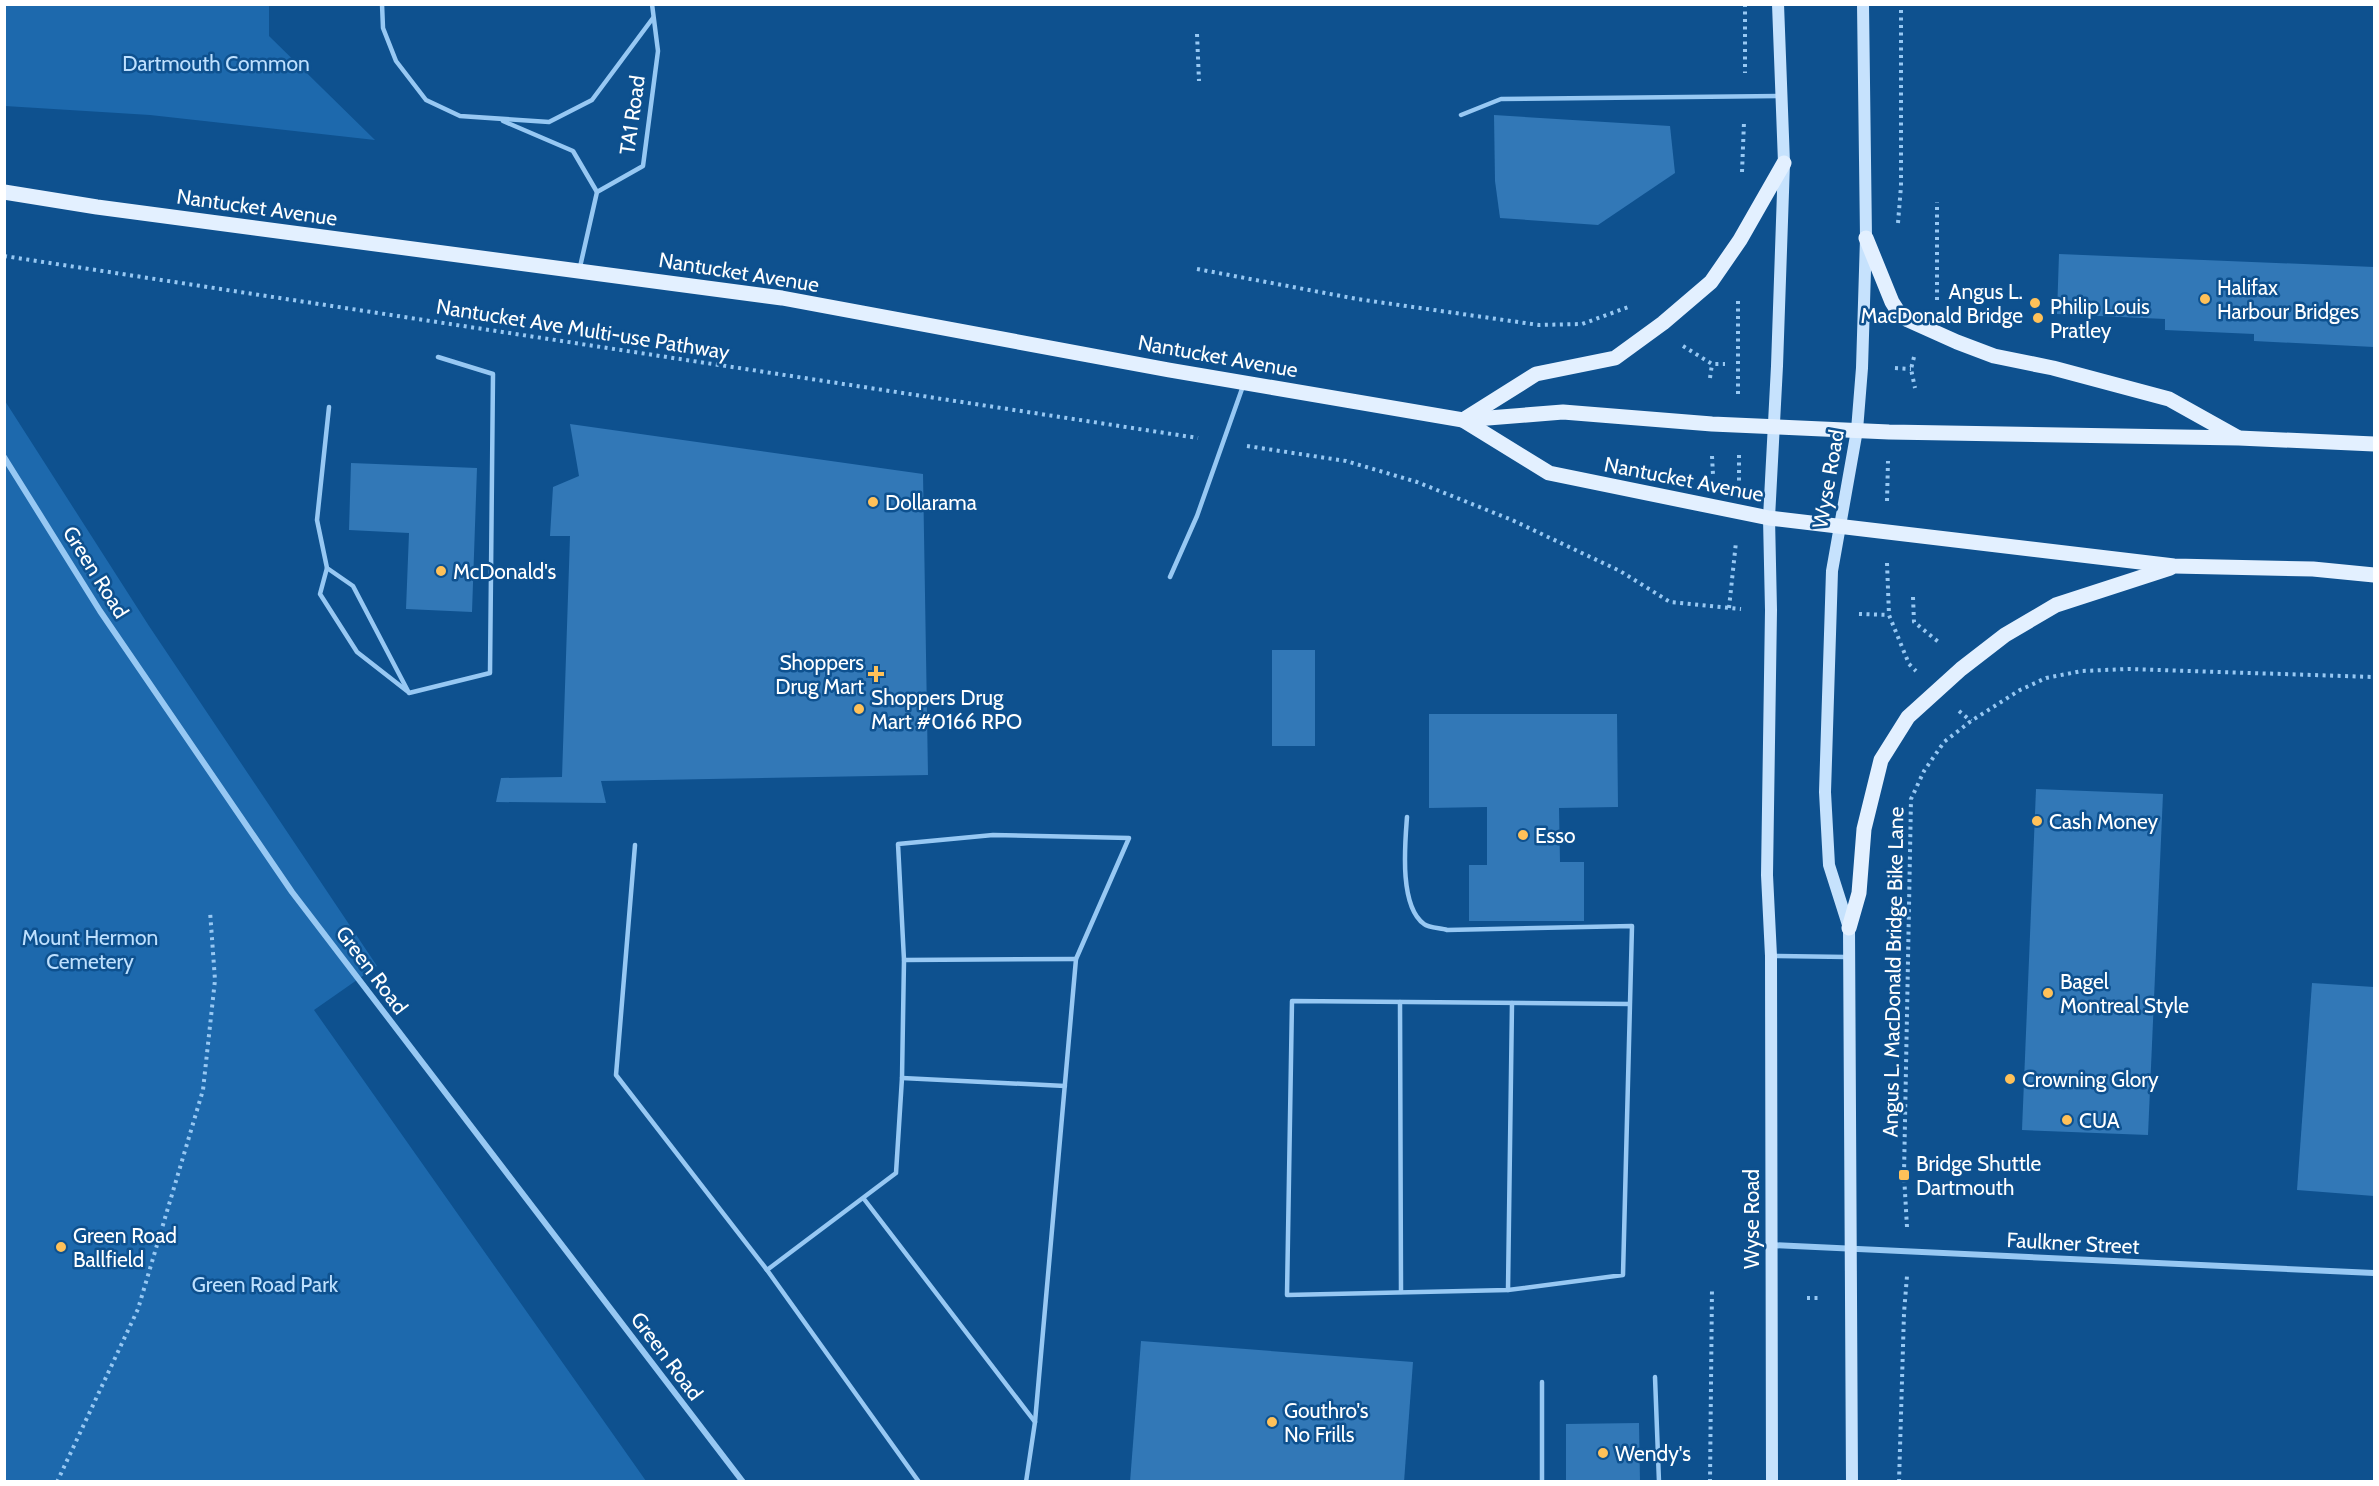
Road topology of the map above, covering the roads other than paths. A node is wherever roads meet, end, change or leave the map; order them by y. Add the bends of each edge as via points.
1 (382, 4) edge
2 (652, 4) edge
3 (1778, 4) edge
4 (1863, 4) edge
5 (653, 18) junction
6 (1781, 96) junction
7 (1461, 115) dead end
8 (499, 119) junction
9 (1784, 163) junction
10 (4, 192) edge
11 (597, 192) junction
12 (1866, 238) junction
13 (580, 270) junction
14 (438, 357) dead end
15 (1244, 382) junction
16 (329, 407) dead end
17 (1464, 420) junction
18 (1773, 427) junction
19 (1857, 430) junction
20 (2239, 438) junction
21 (2374, 444) edge
22 (4, 457) edge
23 (1769, 518) junction
24 (1840, 526) junction
25 (2174, 566) junction
26 (327, 568) junction
27 (2374, 574) edge
28 (1170, 577) dead end
29 (409, 693) junction
30 (1407, 817) dead end
31 (635, 845) dead end
32 (1850, 928) junction
33 (1771, 956) junction
34 (1849, 957) junction
35 (1076, 959) junction
36 (904, 960) junction
37 (1401, 1002) junction
38 (1512, 1003) junction
39 (1630, 1004) junction
40 (902, 1078) junction
41 (1065, 1086) junction
42 (864, 1199) junction
43 (1770, 1245) junction
44 (1851, 1248) junction
45 (767, 1270) junction
46 (2374, 1273) edge
47 (1508, 1290) junction
48 (1401, 1292) junction
49 (1654, 1377) dead end
50 (1542, 1382) dead end
51 (1035, 1422) junction
52 (743, 1482) edge
53 (919, 1482) edge
54 (1026, 1482) edge
55 (1542, 1482) edge
56 (1659, 1482) edge
57 (1772, 1482) edge
58 (1852, 1482) edge

1 - 8 lane, TA1 Road via 382,28 396,61 426,100 460,116
2 - 5 lane, TA1 Road
3 - 6 main road, Wyse Road
4 - 12 main road, Wyse Road
5 - 8 lane, TA1 Road via 591,100 549,122
5 - 11 lane, TA1 Road via 658,51 643,166
6 - 7 lane via 1501,99
6 - 9 main road, Wyse Road
8 - 11 lane, TA1 Road via 573,151
9 - 17 main road via 1711,282 1663,323 1616,358 1536,374
9 - 18 main road, Wyse Road
10 - 13 main road, Nantucket Avenue
11 - 13 lane
12 - 19 main road, Wyse Road
12 - 20 main road via 1892,302 1908,320 1994,356 2169,399
13 - 15 main road, Nantucket Avenue via 782,298
14 - 29 lane via 493,374 490,673
15 - 17 main road, Nantucket Avenue
15 - 28 lane via 1197,516
16 - 26 lane via 317,520
17 - 18 main road, Nantucket Avenue via 1563,412
17 - 23 main road, Nantucket Avenue via 1549,473
18 - 19 main road, Nantucket Avenue
18 - 23 main road, Wyse Road
19 - 20 main road
19 - 24 main road, Wyse Road
20 - 21 main road
22 - 52 street, Green Road via 100,611 292,892
23 - 24 main road, Nantucket Avenue
23 - 33 main road, Wyse Road via 1767,875
24 - 25 main road
24 - 32 main road, Wyse Road via 1832,571 1825,792 1829,865
25 - 27 main road
25 - 32 main road via 2046,611 2005,635 1908,717 1881,760 1864,829 1859,893
26 - 29 lane via 353,586
26 - 29 lane via 320,594 357,652
30 - 39 lane via 1406,882 1412,908 1425,924 1447,930 1632,926
31 - 45 lane via 616,1075
32 - 34 main road, Wyse Road
33 - 34 lane
33 - 43 main road, Wyse Road
34 - 44 main road, Wyse Road
35 - 36 lane
35 - 36 lane via 1129,838 993,835 898,844
35 - 41 lane
36 - 40 lane
37 - 38 lane
37 - 48 lane
37 - 48 lane via 1292,1000 1287,1295
38 - 39 lane
38 - 47 lane
39 - 47 lane via 1623,1275
40 - 41 lane
40 - 42 lane via 896,1173
41 - 51 lane
42 - 45 lane
42 - 51 lane
43 - 44 street, Faulkner Street
43 - 57 main road, Wyse Road
44 - 46 street, Faulkner Street
44 - 58 main road, Wyse Road
45 - 53 lane
47 - 48 lane
49 - 56 lane
50 - 55 lane
51 - 54 lane

